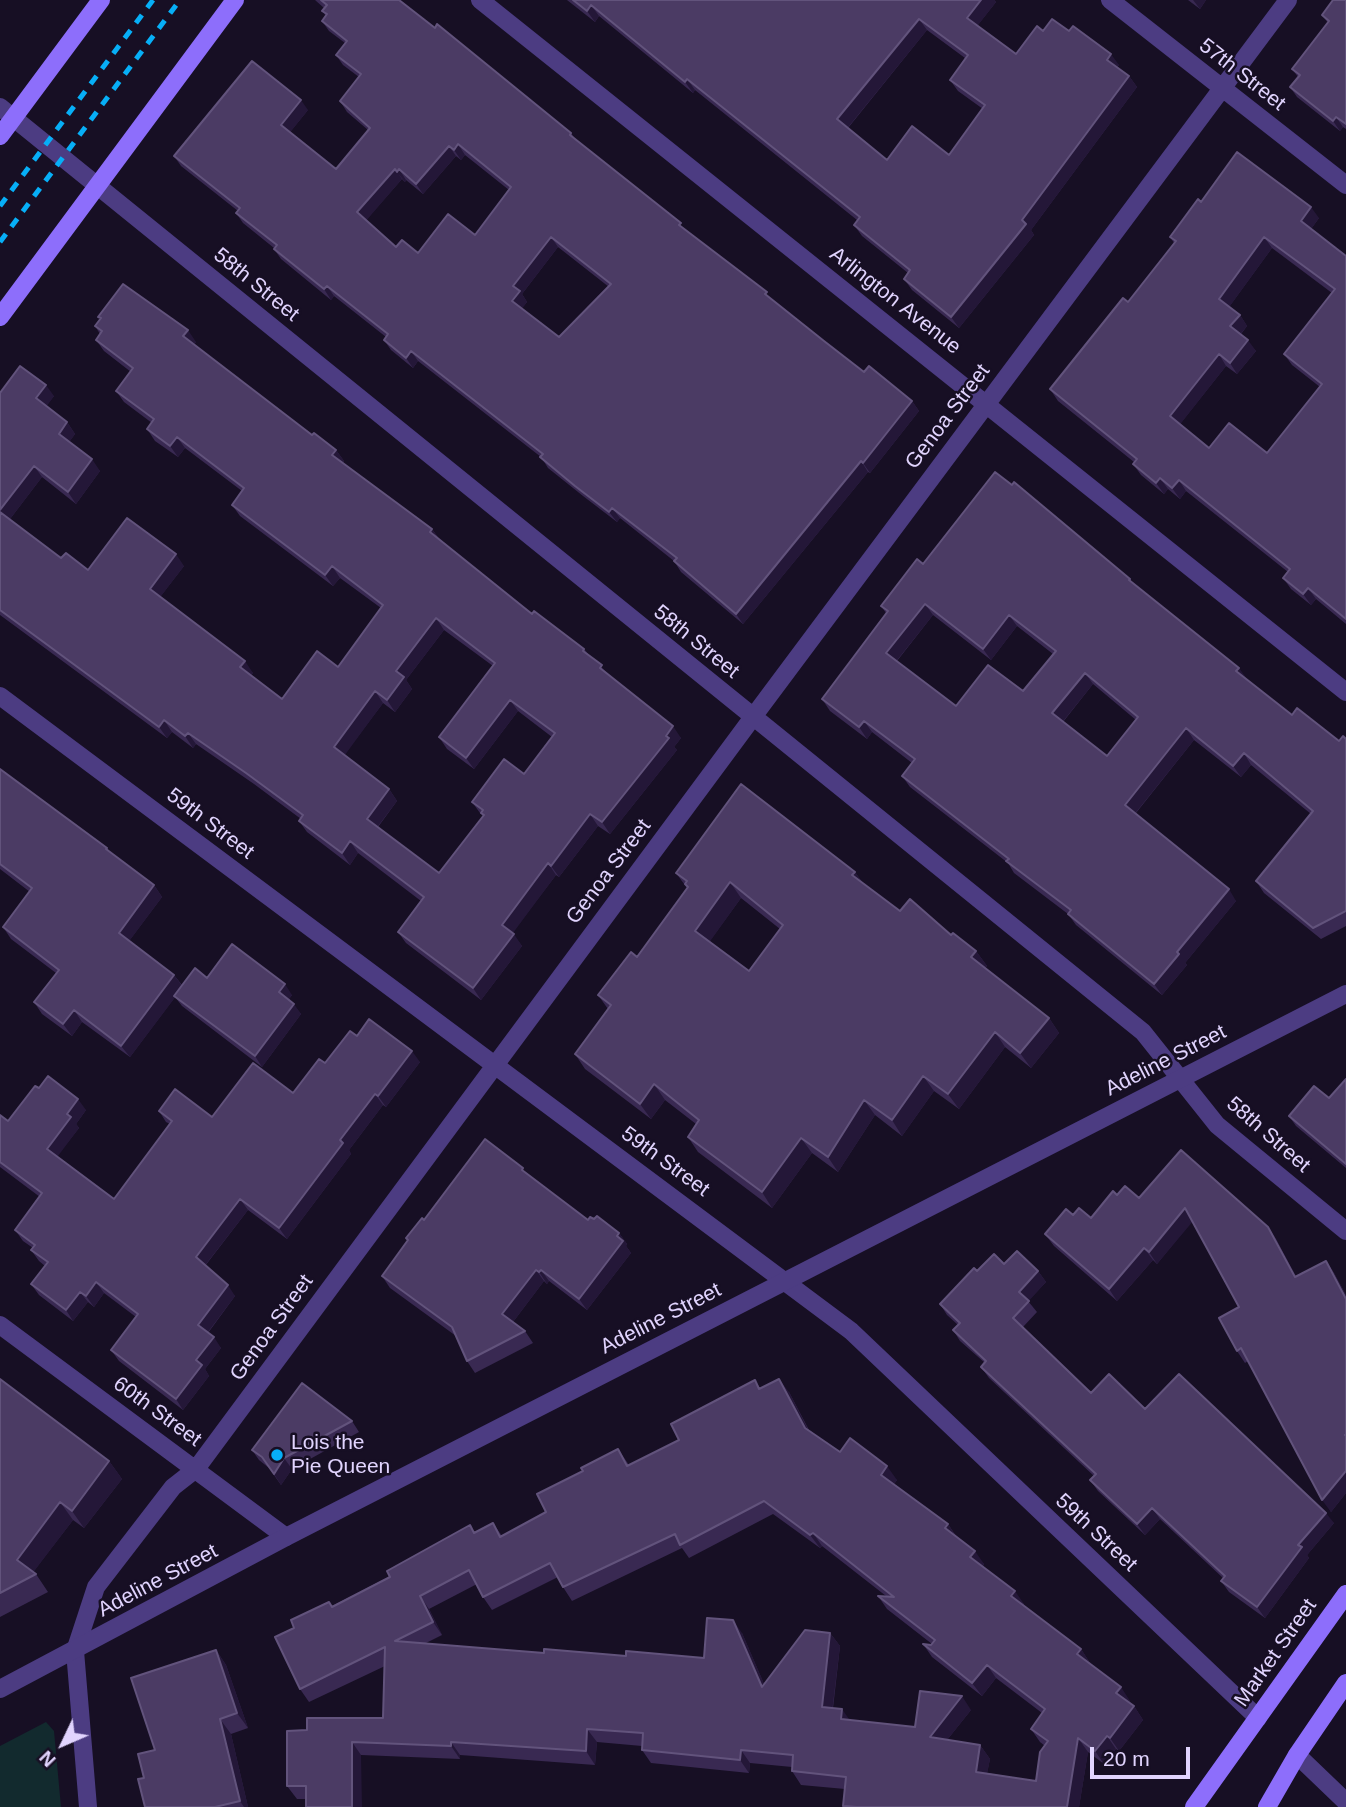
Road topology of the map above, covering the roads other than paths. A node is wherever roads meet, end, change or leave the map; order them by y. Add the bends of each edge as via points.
1 (101, 0) edge
2 (236, 0) edge
3 (480, 0) edge
4 (1110, 0) edge
5 (1288, 0) edge
6 (1222, 87) junction
7 (7, 113) edge
8 (0, 136) edge
9 (1346, 185) edge
10 (97, 186) junction
11 (0, 317) edge
12 (987, 403) junction
13 (1346, 692) edge
14 (0, 696) edge
15 (752, 717) junction
16 (1346, 994) edge
17 (495, 1065) junction
18 (1182, 1079) junction
19 (1346, 1231) edge
20 (785, 1280) junction
21 (0, 1325) edge
22 (196, 1469) junction
23 (286, 1537) junction
24 (1346, 1594) edge
25 (75, 1651) junction
26 (1346, 1683) edge
27 (0, 1689) edge
28 (1258, 1718) junction
29 (1297, 1755) junction
30 (1346, 1802) edge
31 (88, 1807) edge
32 (1194, 1807) edge
33 (1267, 1807) edge

1 - 7 main road
2 - 10 main road
3 - 12 street, Arlington Avenue
4 - 6 street, 57th Street
5 - 6 street, Genoa Street
6 - 9 street, 57th Street
6 - 12 street, Genoa Street
7 - 8 main road
7 - 10 street, 58th Street
10 - 11 main road
10 - 15 street, 58th Street
12 - 13 street, Arlington Avenue
12 - 15 street, Genoa Street
14 - 17 street, 59th Street
15 - 17 street, Genoa Street
15 - 18 street, 58th Street via 1143,1032
16 - 18 street, Adeline Street
17 - 20 street, 59th Street
17 - 22 street, Genoa Street
18 - 19 street, 58th Street via 1217,1125
18 - 20 street, Adeline Street
20 - 23 street, Adeline Street
20 - 28 street, 59th Street via 851,1331
21 - 22 street, 60th Street
22 - 23 street, 60th Street
22 - 25 street, Genoa Street via 173,1487 96,1587
23 - 25 street, Adeline Street
24 - 28 main road, Market Street
25 - 27 street, Adeline Street
25 - 31 street, Genoa Street
26 - 29 main road
28 - 32 main road, Market Street
29 - 30 street
29 - 33 main road

